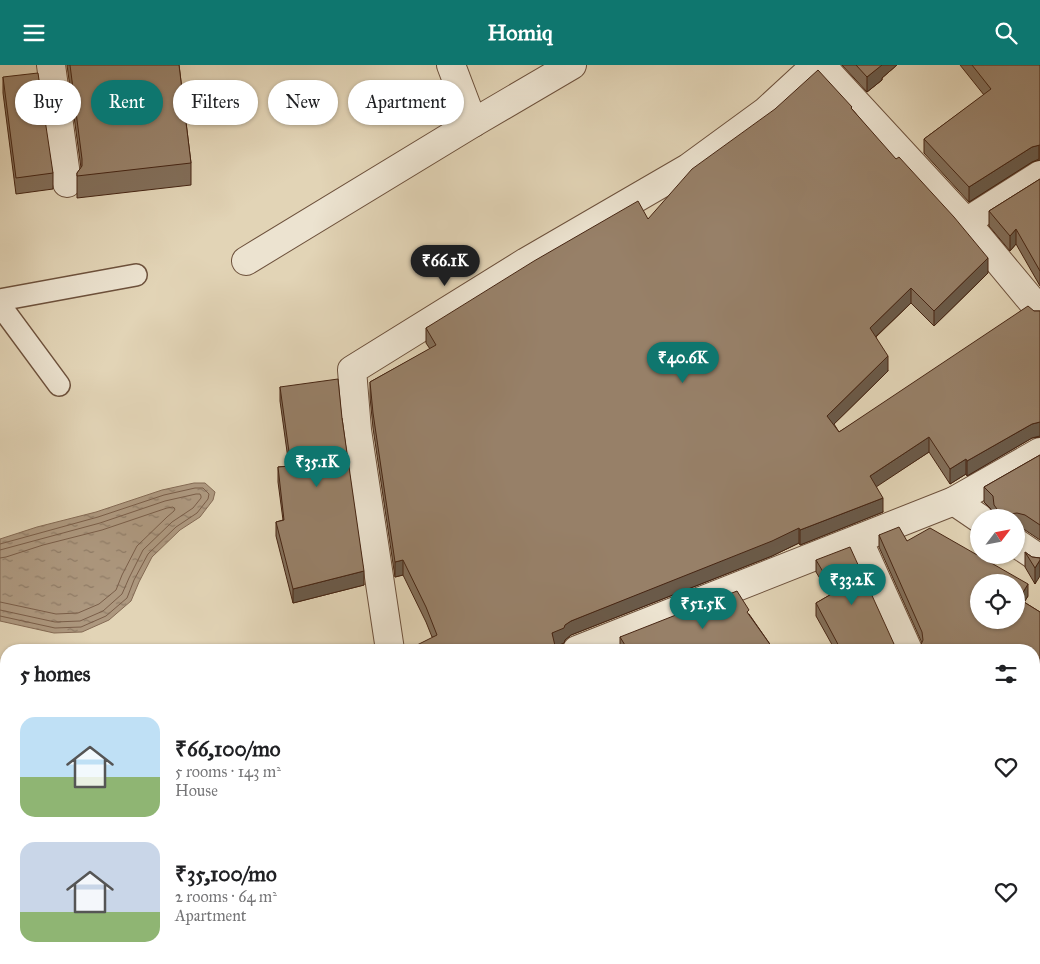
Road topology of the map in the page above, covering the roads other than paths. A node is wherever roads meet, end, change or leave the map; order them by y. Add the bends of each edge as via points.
1 (51, 65) edge
2 (451, 65) edge
3 (572, 65) edge
4 (816, 65) edge
5 (821, 65) edge
6 (473, 123) junction
7 (1040, 175) edge
8 (67, 183) dead end
9 (966, 222) junction
10 (246, 261) dead end
11 (136, 275) dead end
12 (0, 300) edge
13 (0, 305) edge
14 (1040, 311) edge
15 (59, 385) dead end
16 (1040, 452) edge
17 (954, 501) junction
18 (970, 512) edge
19 (858, 539) junction
20 (1025, 549) edge
21 (1040, 559) edge
22 (389, 644) edge
23 (592, 644) edge
24 (905, 644) edge

1 - 8 street
2 - 6 street
3 - 6 street
4 - 22 street via 766,111 688,168 526,262 352,370 357,430
5 - 9 street
6 - 10 street
7 - 9 street
9 - 14 street
11 - 12 lane
13 - 15 lane
16 - 17 street
17 - 18 street
17 - 19 street
19 - 23 street
19 - 24 street
20 - 21 street

